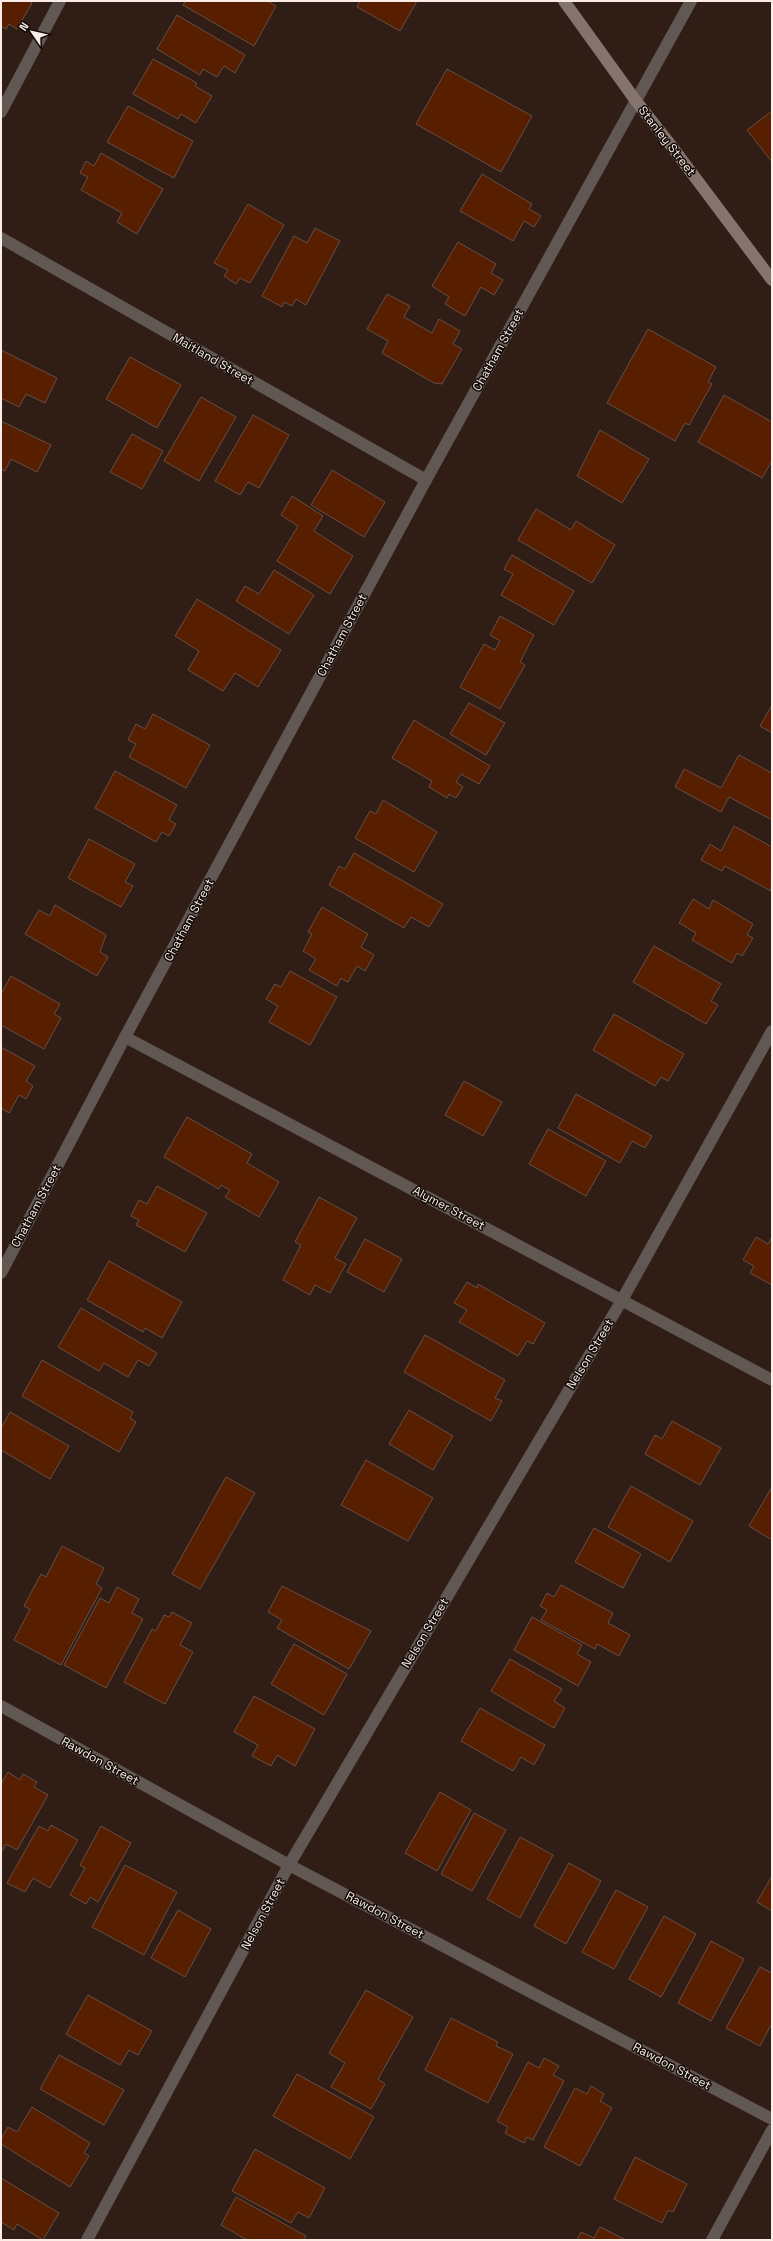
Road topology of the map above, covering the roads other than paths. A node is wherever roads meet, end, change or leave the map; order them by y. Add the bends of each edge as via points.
1 (60, 1) edge
2 (564, 1) edge
3 (691, 1) edge
4 (636, 101) junction
5 (1, 112) edge
6 (1, 238) edge
7 (772, 280) edge
8 (426, 480) junction
9 (772, 1031) edge
10 (125, 1038) junction
11 (1, 1273) edge
12 (622, 1300) junction
13 (772, 1380) edge
14 (1, 1706) edge
15 (289, 1865) junction
16 (772, 2119) edge
17 (772, 2130) edge
18 (87, 2240) edge
19 (712, 2240) edge

1 - 5 street
2 - 4 street, Stanley Street
3 - 4 street, Chatham Street
4 - 7 street, Stanley Street
4 - 8 street, Chatham Street
6 - 8 street, Maitland Street
8 - 10 street, Chatham Street
9 - 12 street, Nelson Street
10 - 11 street, Chatham Street
10 - 12 street, Alymer Street
12 - 13 street, Alymer Street
12 - 15 street, Nelson Street
14 - 15 street, Rawdon Street
15 - 16 street, Rawdon Street
15 - 18 street, Nelson Street
17 - 19 street

